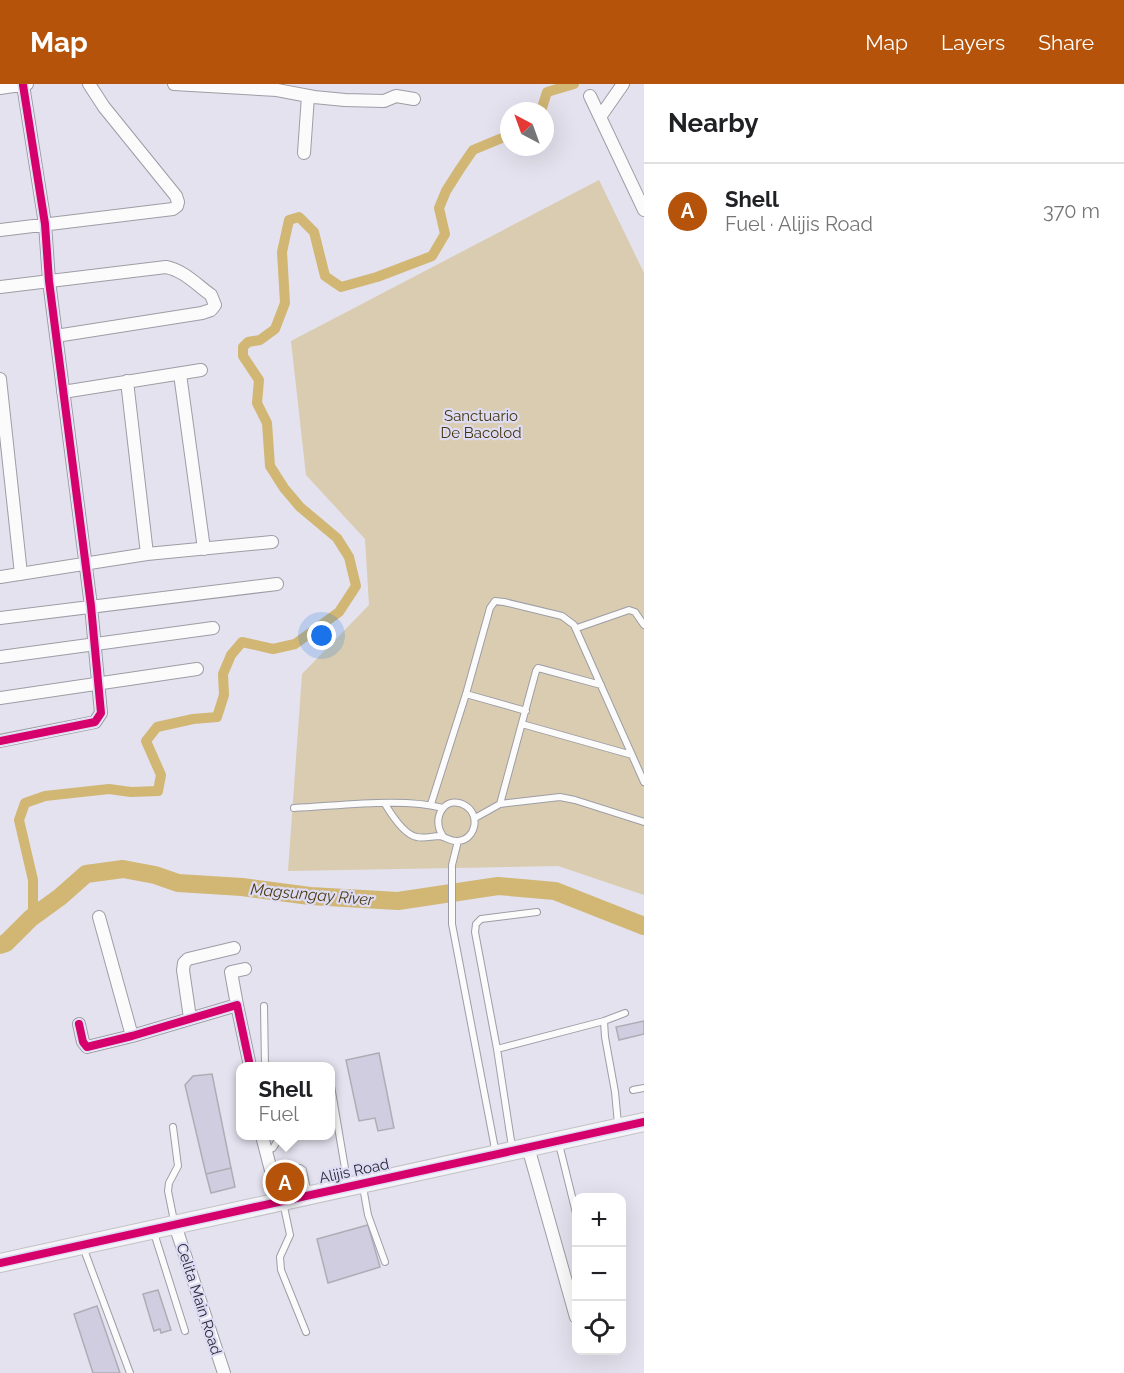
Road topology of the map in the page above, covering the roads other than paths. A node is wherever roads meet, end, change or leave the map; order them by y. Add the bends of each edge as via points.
1 (25, 84) edge
2 (89, 84) edge
3 (174, 84) edge
4 (623, 84) edge
5 (277, 87) edge
6 (0, 88) edge
7 (308, 96) junction
8 (590, 96) dead end
9 (414, 99) dead end
10 (600, 117) junction
11 (304, 153) dead end
12 (644, 210) edge
13 (45, 224) junction
14 (0, 230) edge
15 (49, 281) junction
16 (0, 287) edge
17 (56, 336) junction
18 (201, 370) dead end
19 (180, 374) junction
20 (0, 379) edge
21 (127, 381) junction
22 (63, 392) junction
23 (272, 542) dead end
24 (204, 549) junction
25 (147, 554) junction
26 (85, 565) junction
27 (21, 574) junction
28 (0, 577) edge
29 (277, 584) dead end
30 (91, 606) junction
31 (0, 618) edge
32 (644, 625) edge
33 (213, 628) dead end
34 (577, 628) junction
35 (95, 645) junction
36 (0, 657) edge
37 (197, 669) dead end
38 (98, 685) junction
39 (601, 685) junction
40 (466, 694) junction
41 (0, 698) edge
42 (526, 711) junction
43 (522, 724) junction
44 (0, 741) edge
45 (632, 755) junction
46 (644, 782) edge
47 (385, 804) junction
48 (431, 804) junction
49 (500, 804) junction
50 (294, 808) dead end
51 (444, 808) junction
52 (475, 818) junction
53 (644, 822) edge
54 (443, 836) junction
55 (458, 841) junction
56 (537, 912) dead end
57 (99, 917) dead end
58 (234, 948) dead end
59 (245, 969) dead end
60 (237, 1005) junction
61 (264, 1006) dead end
62 (625, 1013) dead end
63 (190, 1018) junction
64 (604, 1021) junction
65 (79, 1023) dead end
66 (132, 1036) junction
67 (497, 1049) junction
68 (249, 1062) edge
69 (266, 1062) edge
70 (644, 1088) edge
71 (633, 1090) dead end
72 (335, 1101) edge
73 (644, 1122) edge
74 (173, 1127) dead end
75 (619, 1128) junction
76 (263, 1140) edge
77 (278, 1140) edge
78 (558, 1141) junction
79 (266, 1151) junction
80 (513, 1151) junction
81 (273, 1175) junction
82 (355, 1185) junction
83 (308, 1195) junction
84 (572, 1197) edge
85 (281, 1201) junction
86 (175, 1225) junction
87 (153, 1229) junction
88 (83, 1246) junction
89 (385, 1262) dead end
90 (0, 1263) edge
91 (572, 1306) edge
92 (185, 1330) dead end
93 (306, 1332) dead end
94 (130, 1373) edge
95 (224, 1373) edge

1 - 6 street
1 - 13 street
2 - 13 street via 176,196 177,206
3 - 5 street
4 - 10 street
5 - 7 street
7 - 9 street
7 - 11 street
8 - 10 street
10 - 12 street
13 - 14 street
13 - 15 street
15 - 16 street
15 - 17 street
15 - 17 street via 174,268 211,295 215,306 202,313
17 - 22 street
18 - 19 street
19 - 21 street
19 - 24 street
20 - 27 street
21 - 22 street
21 - 25 street
22 - 26 street
23 - 24 street
24 - 25 street
25 - 26 street
26 - 27 street
26 - 30 street
27 - 28 street
29 - 30 street
30 - 31 street
30 - 35 street
32 - 34 lane via 629,610
33 - 35 street
34 - 39 lane
34 - 40 lane via 562,616 495,601
35 - 36 street
35 - 38 street
37 - 38 street
38 - 41 street
38 - 44 street via 101,713 95,722
39 - 42 lane via 538,668
39 - 45 lane
40 - 42 lane
40 - 48 lane
42 - 43 lane
43 - 45 lane
43 - 49 lane
45 - 46 lane
47 - 48 lane
47 - 50 lane
47 - 54 lane via 394,819 412,835
48 - 51 lane
49 - 52 lane
49 - 53 lane via 560,797
51 - 52 lane via 458,803 472,811
51 - 54 lane via 437,822
52 - 55 lane via 471,834
54 - 55 lane
55 - 80 lane via 452,865 451,910
56 - 67 lane via 481,919 476,924
57 - 66 street
58 - 63 street via 184,963
59 - 60 street via 231,972
60 - 63 street
60 - 68 street
61 - 69 lane
62 - 64 lane
63 - 66 street
64 - 67 lane
64 - 75 lane
65 - 66 street via 87,1047
67 - 80 lane
70 - 71 lane
72 - 82 lane
73 - 75 main road, Alijis Road
74 - 86 lane via 178,1166 168,1191
75 - 78 main road, Alijis Road
76 - 79 street
77 - 79 lane
78 - 80 main road, Alijis Road
78 - 84 lane
79 - 81 street
80 - 82 main road, Alijis Road
80 - 91 street
81 - 83 lane via 300,1168
81 - 85 street
82 - 83 main road, Alijis Road
82 - 89 lane
83 - 85 main road, Alijis Road
85 - 86 main road, Alijis Road
85 - 93 lane via 290,1235 280,1257 281,1270
86 - 87 main road, Alijis Road
86 - 95 street, Celita Main Road
87 - 88 main road, Alijis Road
87 - 92 lane
88 - 90 main road, Alijis Road
88 - 94 lane

